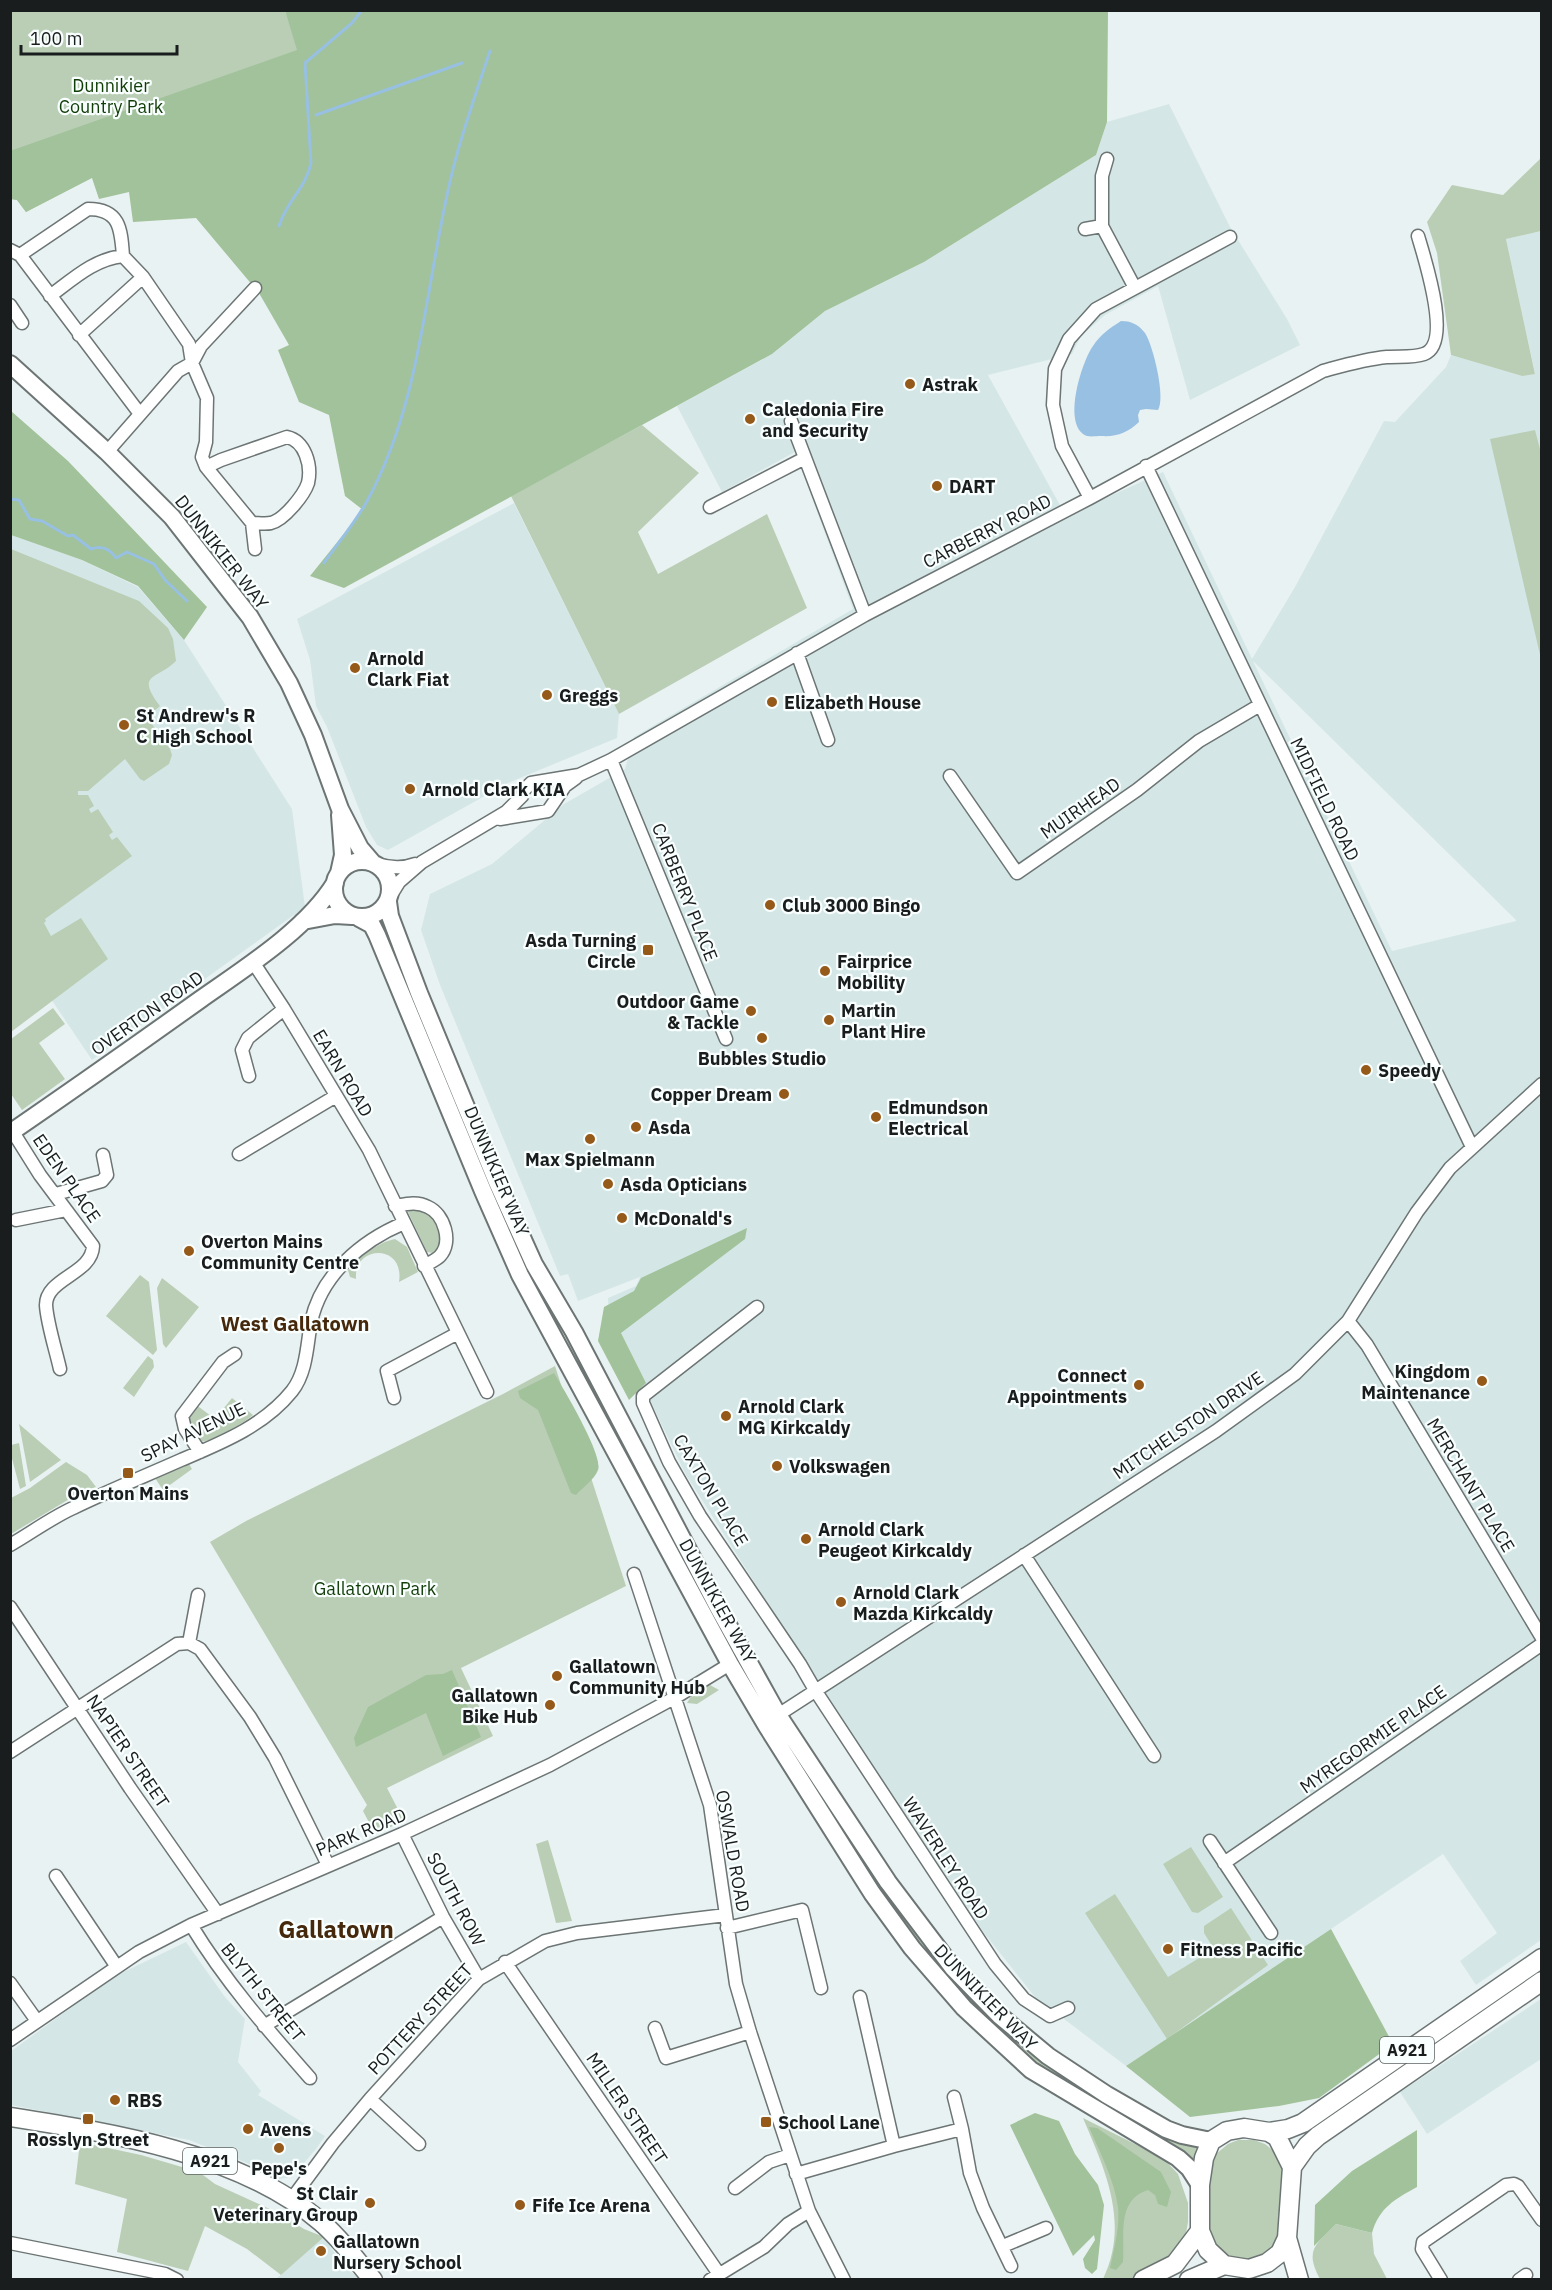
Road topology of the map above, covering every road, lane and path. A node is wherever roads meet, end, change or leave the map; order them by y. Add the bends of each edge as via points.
1 (1107, 159) dead end
2 (1102, 226) junction
3 (1085, 229) dead end
4 (1418, 236) dead end
5 (1230, 237) dead end
6 (14, 253) edge
7 (123, 256) junction
8 (143, 277) junction
9 (255, 288) dead end
10 (1135, 288) junction
11 (50, 296) junction
12 (10, 306) edge
13 (22, 323) dead end
14 (79, 335) junction
15 (192, 363) junction
16 (10, 364) edge
17 (140, 414) junction
18 (791, 421) dead end
19 (107, 452) junction
20 (805, 458) junction
21 (1146, 466) junction
22 (206, 467) junction
23 (1090, 498) junction
24 (710, 507) dead end
25 (252, 523) junction
26 (255, 549) dead end
27 (865, 615) junction
28 (797, 653) junction
29 (1260, 705) junction
30 (828, 740) dead end
31 (611, 760) junction
32 (579, 775) junction
33 (950, 776) dead end
34 (541, 781) junction
35 (522, 796) junction
36 (555, 799) junction
37 (340, 809) junction
38 (532, 813) junction
39 (494, 821) junction
40 (422, 862) junction
41 (374, 863) junction
42 (337, 878) junction
43 (389, 898) junction
44 (355, 917) junction
45 (303, 921) junction
46 (253, 962) junction
47 (284, 1009) junction
48 (726, 1039) dead end
49 (249, 1076) dead end
50 (1542, 1084) edge
51 (336, 1096) junction
52 (12, 1132) edge
53 (1472, 1147) junction
54 (239, 1154) dead end
55 (103, 1155) dead end
56 (56, 1194) junction
57 (395, 1206) junction
58 (66, 1210) junction
59 (16, 1220) dead end
60 (404, 1223) junction
61 (424, 1266) junction
62 (757, 1307) dead end
63 (1348, 1321) junction
64 (458, 1334) junction
65 (235, 1354) dead end
66 (60, 1369) dead end
67 (487, 1392) dead end
68 (394, 1398) dead end
69 (200, 1452) junction
70 (10, 1545) edge
71 (1024, 1555) junction
72 (634, 1574) dead end
73 (198, 1595) dead end
74 (10, 1607) edge
75 (718, 1607) junction
76 (1542, 1638) edge
77 (189, 1643) junction
78 (1542, 1644) edge
79 (730, 1664) junction
80 (815, 1690) junction
81 (676, 1697) junction
82 (78, 1709) junction
83 (778, 1715) junction
84 (10, 1752) edge
85 (1154, 1756) dead end
86 (801, 1780) junction
87 (402, 1834) junction
88 (1210, 1841) dead end
89 (1224, 1863) junction
90 (328, 1865) junction
91 (56, 1876) dead end
92 (218, 1914) junction
93 (726, 1915) junction
94 (444, 1917) junction
95 (192, 1925) junction
96 (727, 1928) junction
97 (1271, 1933) dead end
98 (1542, 1958) edge
99 (505, 1962) junction
100 (117, 1967) junction
101 (479, 1979) junction
102 (1542, 1981) edge
103 (10, 1983) edge
104 (821, 1988) dead end
105 (860, 1997) dead end
106 (1068, 2008) dead end
107 (37, 2021) junction
108 (264, 2026) junction
109 (656, 2028) dead end
110 (750, 2032) junction
111 (10, 2040) edge
112 (310, 2078) dead end
113 (954, 2097) dead end
114 (370, 2099) junction
115 (10, 2117) edge
116 (962, 2128) junction
117 (1269, 2132) junction
118 (1211, 2141) junction
119 (419, 2144) dead end
120 (894, 2146) junction
121 (790, 2155) junction
122 (1292, 2167) junction
123 (796, 2174) junction
124 (1200, 2185) junction
125 (735, 2188) dead end
126 (291, 2200) junction
127 (809, 2211) junction
128 (1542, 2220) edge
129 (1046, 2228) dead end
130 (1200, 2231) junction
131 (1287, 2238) junction
132 (10, 2243) edge
133 (1003, 2246) junction
134 (1224, 2265) junction
135 (1011, 2266) dead end
136 (1255, 2275) edge
137 (715, 2277) edge
138 (177, 2280) edge
139 (373, 2280) edge
140 (844, 2280) edge
141 (1143, 2280) edge
142 (1189, 2280) edge
143 (1299, 2280) edge
144 (1441, 2280) edge

1 - 2 street via 1102,176
2 - 3 street
2 - 10 street
4 - 21 street, CARBERRY ROAD via 1433,291 1437,328 1435,343 1425,354 1358,361 1323,371
5 - 10 street
6 - 7 street via 88,209 97,209 116,218
6 - 11 street
7 - 8 street
7 - 11 street via 108,257 94,264
8 - 14 street
8 - 15 street via 189,344
9 - 15 street via 201,346
10 - 23 street via 1096,309 1069,339 1055,369 1053,405 1062,446
11 - 14 street
12 - 13 street
14 - 17 street
15 - 17 street via 178,371
15 - 22 street via 207,398 202,457
16 - 19 main road, DUNNIKIER WAY
17 - 19 street
18 - 20 street
19 - 37 main road, DUNNIKIER WAY via 172,517 250,617 289,683
20 - 24 street
20 - 27 street
21 - 23 street, CARBERRY ROAD
21 - 29 street, MIDFIELD ROAD
22 - 25 street
22 - 25 street via 264,444 287,437 296,439 306,454 307,485 281,519
23 - 27 street, CARBERRY ROAD
25 - 26 street
27 - 28 street, CARBERRY ROAD
28 - 30 street
28 - 31 street, CARBERRY ROAD
29 - 33 street, MUIRHEAD via 1199,741 1137,790 1017,873
29 - 53 street, MIDFIELD ROAD
31 - 32 street, CARBERRY ROAD
31 - 48 street, CARBERRY PLACE
32 - 34 street, CARBERRY ROAD
32 - 36 street, CARBERRY ROAD
34 - 35 street, CARBERRY ROAD via 531,783
34 - 36 street via 551,787
35 - 38 street via 524,806
35 - 39 street, CARBERRY ROAD
36 - 38 street, CARBERRY ROAD via 548,811
37 - 41 main road, DUNNIKIER WAY via 360,848
37 - 42 main road, DUNNIKIER WAY via 343,855
38 - 39 street, CARBERRY ROAD
39 - 40 street, CARBERRY ROAD
40 - 41 street, CARBERRY ROAD via 406,868
40 - 43 street, CARBERRY ROAD via 399,882
41 - 42 main road via 354,862
41 - 43 main road via 388,877
42 - 44 main road via 334,891 339,906
42 - 45 main road, OVERTON ROAD via 327,896
43 - 44 main road via 376,914
43 - 75 main road, DUNNIKIER WAY via 399,943 534,1264 574,1332
44 - 45 main road, OVERTON ROAD via 335,915
44 - 79 main road, DUNNIKIER WAY via 372,925 377,935 520,1275
45 - 46 main road, OVERTON ROAD
46 - 47 street, EARN ROAD
46 - 52 main road, OVERTON ROAD
47 - 49 street via 248,1038 242,1050
47 - 51 street, EARN ROAD
50 - 53 street, MITCHELSTON DRIVE
51 - 54 street
51 - 57 street, EARN ROAD via 369,1150
52 - 56 street, EDEN PLACE
53 - 63 street, MITCHELSTON DRIVE via 1450,1168 1417,1212
55 - 56 street via 107,1175 102,1181
56 - 58 street, EDEN PLACE
57 - 60 street, EARN ROAD
57 - 61 street via 415,1203 438,1214 446,1240 440,1256
58 - 59 street
58 - 66 street, EDEN PLACE via 93,1246 74,1275 54,1287 46,1303
60 - 61 street, EARN ROAD
60 - 69 street, SPAY AVENUE via 348,1258 322,1290 304,1364 294,1388 282,1402 234,1436
61 - 64 street, EARN ROAD
62 - 80 street, CAXTON PLACE via 643,1396 643,1403 669,1462 700,1516
63 - 71 street, MITCHELSTON DRIVE via 1295,1374 1216,1431
63 - 76 street, MERCHANT PLACE via 1371,1352
64 - 67 street, EARN ROAD
64 - 68 street via 387,1371
65 - 69 street via 223,1362 182,1416 185,1429
69 - 70 street, SPAY AVENUE via 71,1509
71 - 80 street, MITCHELSTON DRIVE
71 - 85 street
72 - 81 street, OSWALD ROAD
73 - 77 street
74 - 82 street, NAPIER STREET
75 - 79 main road via 736,1653
75 - 83 main road, DUNNIKIER WAY
77 - 82 street via 177,1644
77 - 90 street via 200,1649 250,1717 275,1758
78 - 89 street, MYREGORMIE PLACE
79 - 81 street, PARK ROAD
79 - 86 main road, DUNNIKIER WAY
80 - 83 street, MITCHELSTON DRIVE
80 - 106 street, WAVERLEY ROAD via 994,1964 1024,1999 1050,2016
81 - 87 street, PARK ROAD via 550,1765
81 - 93 street, OSWALD ROAD via 710,1805
82 - 84 street
82 - 92 street, NAPIER STREET
83 - 86 main road via 778,1732
83 - 118 main road, DUNNIKIER WAY via 888,1882 952,1968 999,2015 1048,2056 1107,2095 1166,2129
86 - 124 main road, DUNNIKIER WAY via 872,1893 964,2008 1030,2070 1178,2158
87 - 90 street, PARK ROAD
87 - 94 street, SOUTH ROW
88 - 89 street
89 - 97 street
90 - 92 street, PARK ROAD
91 - 100 street
92 - 95 street, PARK ROAD
93 - 96 street, OSWALD ROAD
93 - 99 street, POTTERY STREET via 577,1933 545,1941
94 - 101 street, SOUTH ROW
94 - 108 street
95 - 100 street, PARK ROAD
95 - 108 street, BLYTH STREET via 214,1962
96 - 104 street, OSWALD ROAD via 802,1910
96 - 110 street, OSWALD ROAD via 736,1984
98 - 117 main road, A921 via 1303,2123
99 - 101 street, POTTERY STREET
99 - 137 street, MILLER STREET
100 - 107 street, PARK ROAD
101 - 114 street, POTTERY STREET
102 - 122 main road, A921 via 1318,2136
103 - 107 street
105 - 120 street
107 - 111 street, PARK ROAD
108 - 112 street, BLYTH STREET
109 - 110 street via 666,2058
110 - 121 street, OSWALD ROAD
113 - 116 street
114 - 119 street
114 - 126 street, POTTERY STREET
115 - 126 main road, A921 via 187,2153
116 - 120 street
116 - 133 street via 970,2173
117 - 118 main road, A921 via 1244,2128 1227,2131
117 - 122 main road via 1277,2137
118 - 124 main road
120 - 123 street
121 - 123 street, OSWALD ROAD
121 - 125 street via 770,2162
122 - 131 main road
123 - 127 street, OSWALD ROAD
124 - 130 main road
126 - 139 main road, A921 via 321,2222
127 - 137 street via 764,2247
127 - 140 street, OSWALD ROAD
128 - 144 street via 1518,2186 1506,2185 1423,2242 1424,2254
129 - 133 street
130 - 134 main road via 1208,2250
130 - 141 main road via 1175,2264
131 - 136 main road via 1280,2253
131 - 143 main road
132 - 138 street via 165,2274
133 - 135 street
134 - 136 main road
134 - 142 main road

